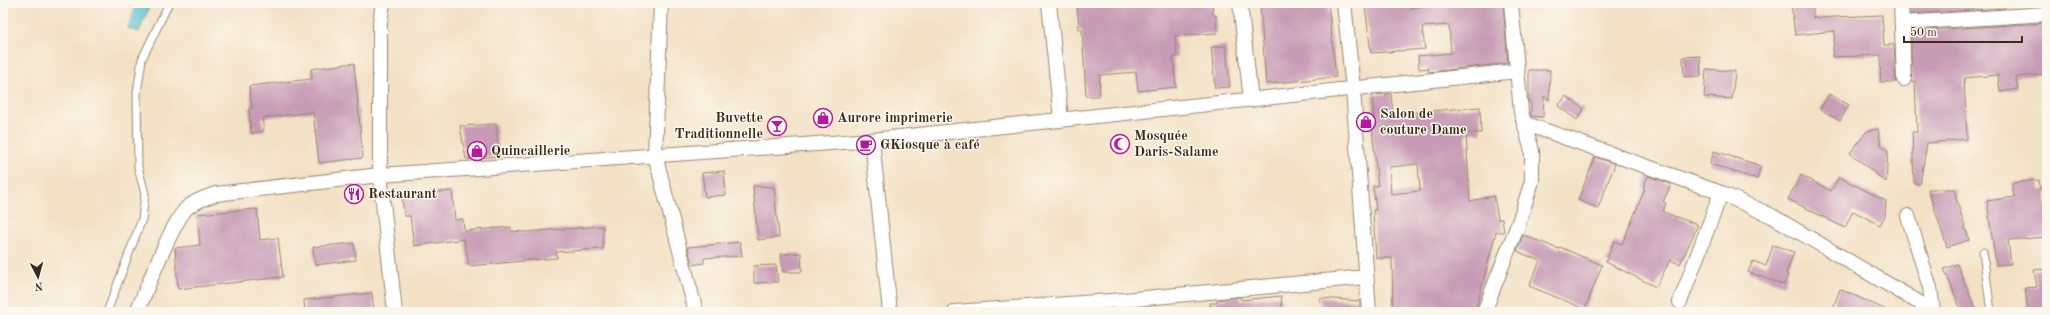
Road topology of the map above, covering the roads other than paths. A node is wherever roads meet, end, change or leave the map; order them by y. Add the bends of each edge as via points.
1 (169, 3) edge
2 (383, 3) edge
3 (661, 3) edge
4 (1049, 3) edge
5 (1240, 3) edge
6 (1344, 3) edge
7 (1511, 3) edge
8 (1901, 3) edge
9 (2047, 14) edge
10 (1902, 23) junction
11 (1517, 71) junction
12 (1904, 80) dead end
13 (1353, 89) junction
14 (1251, 100) junction
15 (1061, 119) junction
16 (1524, 123) junction
17 (872, 140) junction
18 (655, 155) junction
19 (380, 175) junction
20 (1721, 193) junction
21 (1908, 216) dead end
22 (1983, 252) dead end
23 (1366, 277) junction
24 (1680, 302) dead end
25 (1934, 311) edge
26 (107, 312) edge
27 (137, 312) edge
28 (395, 312) edge
29 (696, 312) edge
30 (890, 312) edge
31 (955, 312) edge
32 (1369, 312) edge
33 (1484, 312) edge
34 (1991, 312) edge

1 - 26 lane via 142,59 137,93 138,167 145,194 142,219
2 - 19 street via 380,23
3 - 18 street
4 - 15 street
5 - 14 street
6 - 13 street
7 - 11 street
8 - 10 street
9 - 10 street
10 - 12 street
11 - 13 street
11 - 16 street
13 - 14 street
13 - 23 street
14 - 15 street
15 - 17 street
16 - 20 street
16 - 33 street via 1532,151 1532,181
17 - 18 street
17 - 30 street
18 - 19 street
18 - 29 street
19 - 27 street via 216,194 200,200 187,208 173,230
19 - 28 street
20 - 24 street
20 - 25 street via 1772,216
21 - 25 street via 1930,288
22 - 34 lane
23 - 31 street via 1124,300
23 - 32 street

